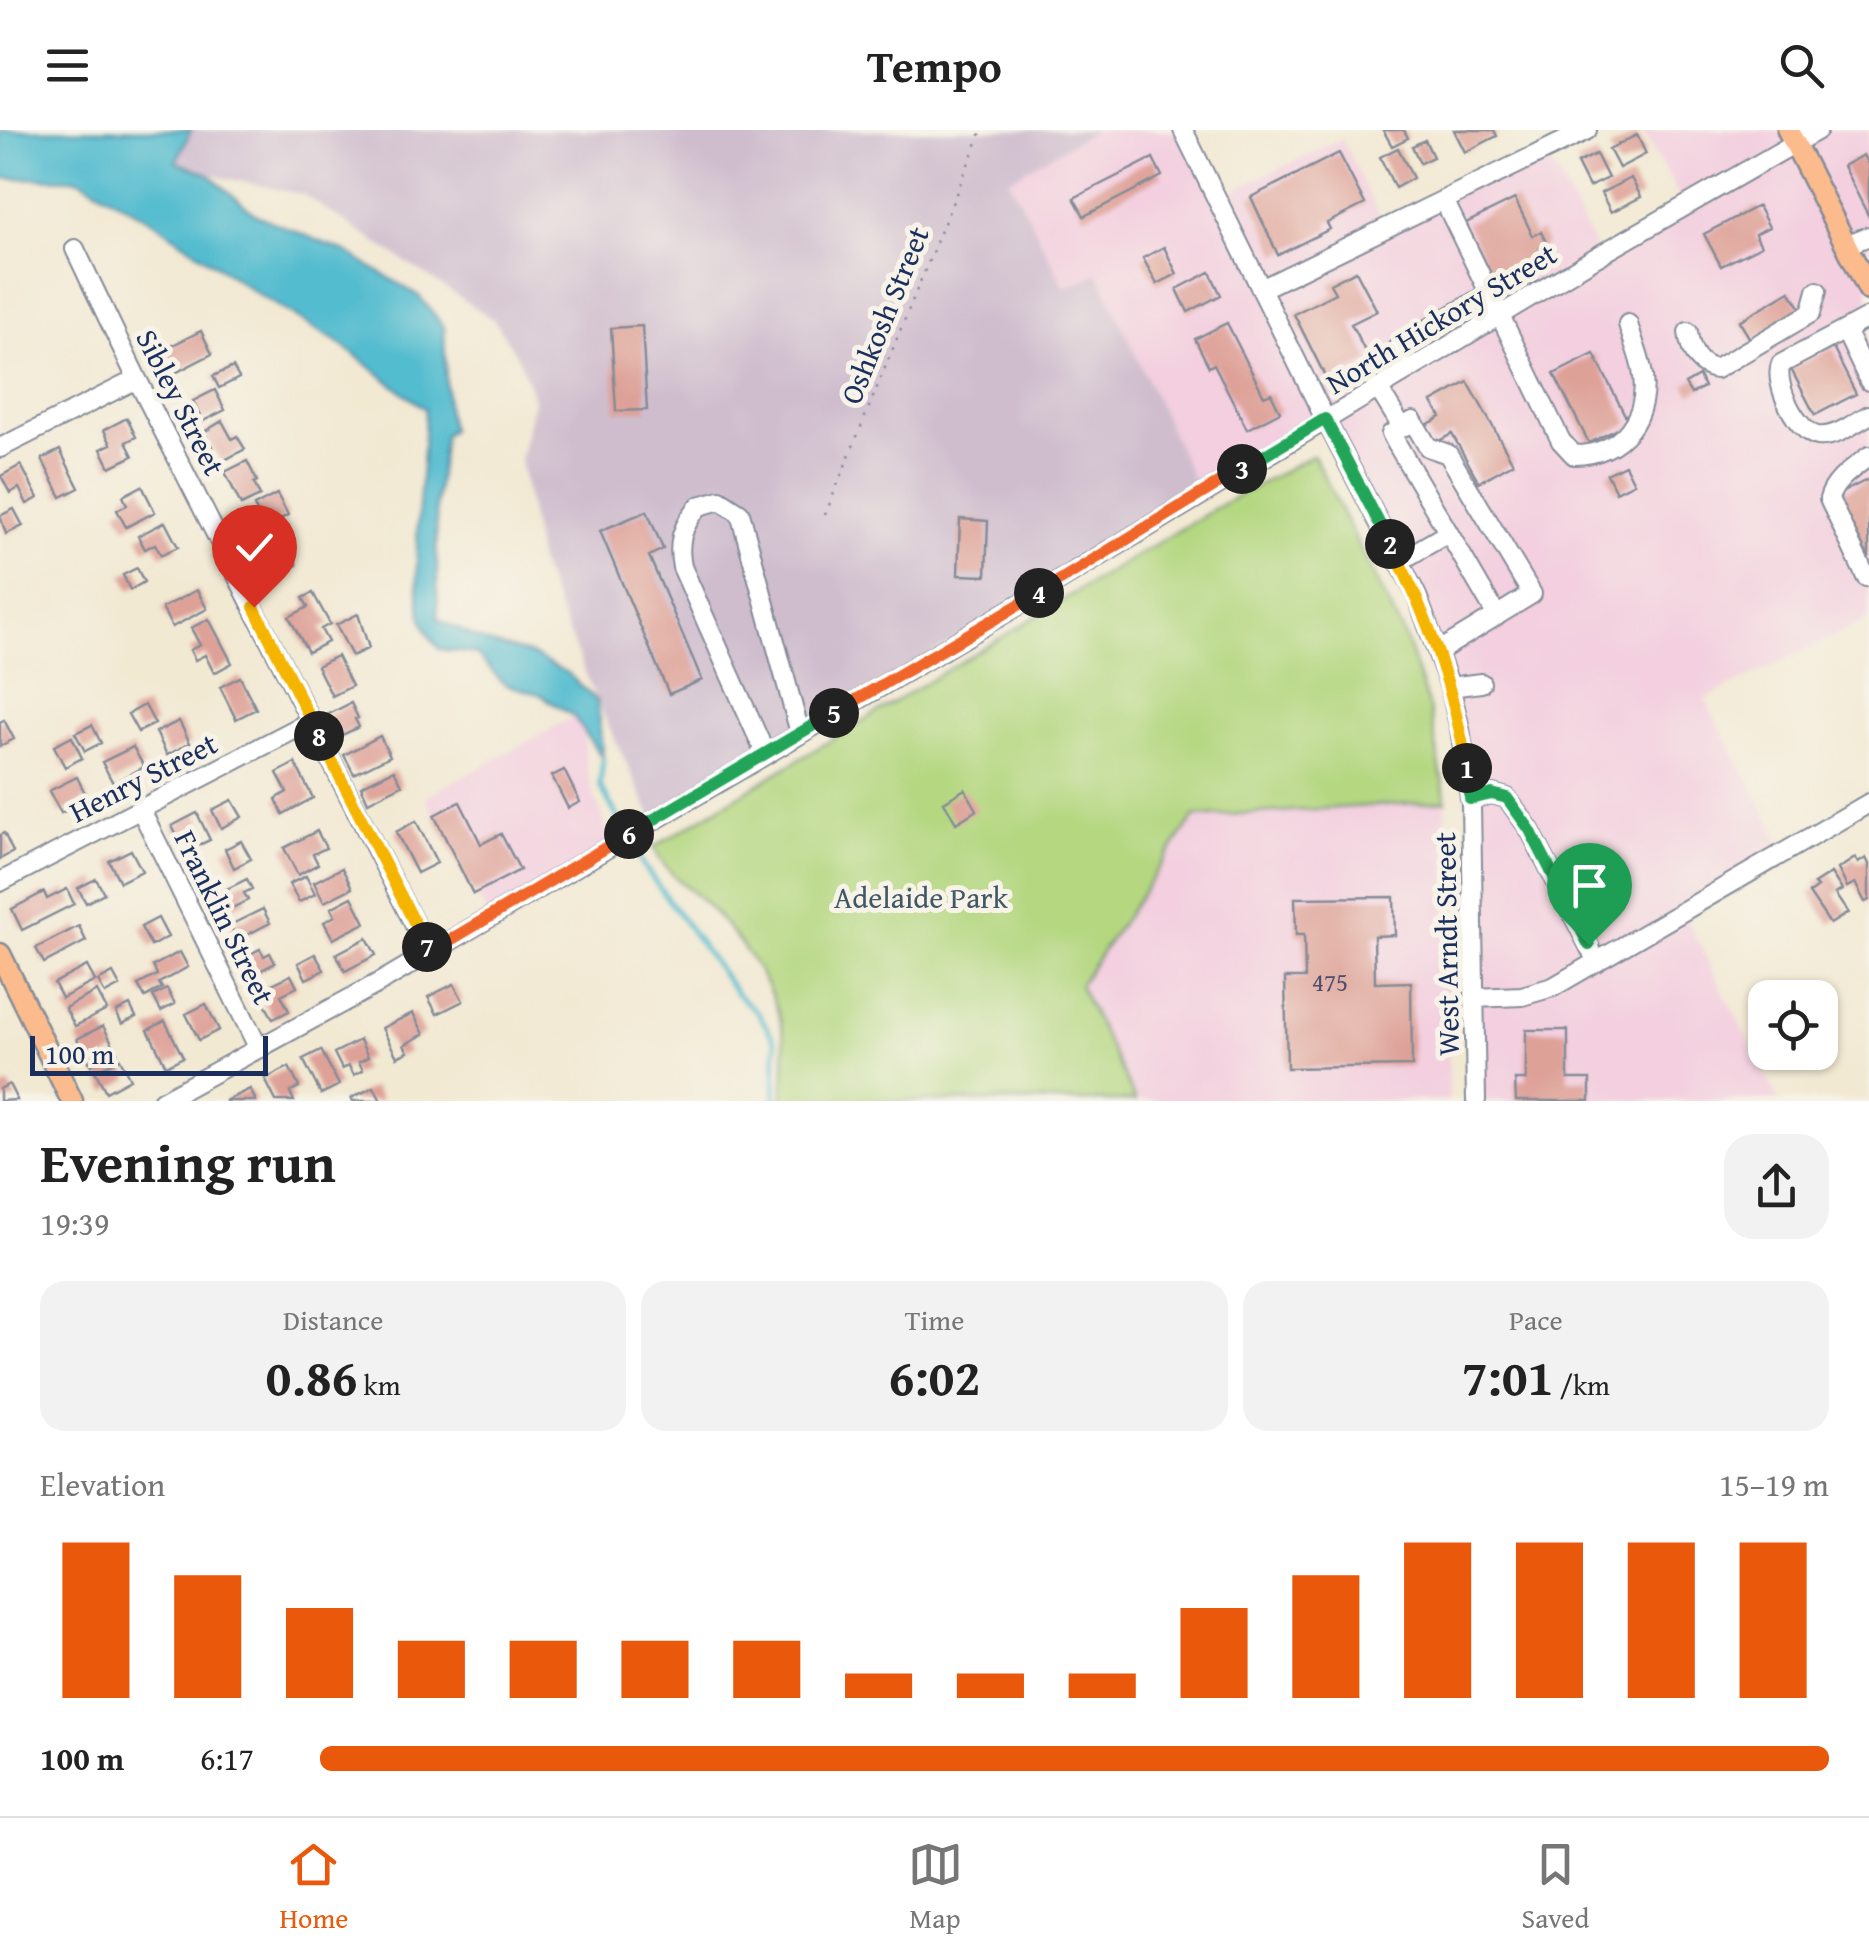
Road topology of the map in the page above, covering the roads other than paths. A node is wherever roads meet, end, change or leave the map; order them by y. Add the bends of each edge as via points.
1 (1183, 130) edge
2 (1587, 130) edge
3 (1818, 130) edge
4 (1791, 137) edge
5 (1444, 200) junction
6 (1869, 236) edge
7 (1846, 245) junction
8 (75, 249) dead end
9 (1261, 289) junction
10 (1869, 290) edge
11 (1817, 291) dead end
12 (1488, 294) junction
13 (1458, 312) junction
14 (1499, 316) junction
15 (1869, 316) edge
16 (1628, 324) dead end
17 (1844, 330) junction
18 (1472, 332) junction
19 (1688, 332) dead end
20 (1404, 372) junction
21 (138, 379) junction
22 (1869, 381) edge
23 (1378, 388) junction
24 (1869, 415) edge
25 (1325, 419) junction
26 (1402, 427) junction
27 (0, 448) edge
28 (1869, 456) edge
29 (1448, 533) junction
30 (1400, 562) junction
31 (1866, 577) dead end
32 (1497, 616) junction
33 (1439, 652) junction
34 (1482, 682) dead end
35 (1450, 687) junction
36 (311, 721) junction
37 (800, 732) junction
38 (765, 753) junction
39 (1470, 799) junction
40 (1869, 802) edge
41 (141, 810) junction
42 (0, 882) edge
43 (430, 952) junction
44 (0, 954) edge
45 (1598, 962) junction
46 (1474, 998) junction
47 (259, 1049) junction
48 (72, 1101) edge
49 (162, 1101) edge
50 (1476, 1101) edge

1 - 9 street, West Arndt Street
2 - 5 street
3 - 4 street, North Hickory Street
4 - 7 main road
4 - 14 street, North Hickory Street
5 - 9 street
5 - 12 street
6 - 7 street
7 - 10 main road
8 - 21 street, Sibley Street
9 - 25 street, West Arndt Street
11 - 19 street via 1811,313 1716,369 1693,353
12 - 13 street
12 - 14 street
13 - 18 street
13 - 20 street via 1398,346
14 - 16 street via 1574,455 1612,448 1639,418 1643,373
14 - 18 street, North Hickory Street
15 - 17 street
17 - 22 street
17 - 24 street via 1781,364 1778,384 1811,434 1840,432
18 - 20 street, North Hickory Street
20 - 23 street, North Hickory Street
21 - 27 street
21 - 36 street, Sibley Street
23 - 25 street, North Hickory Street
23 - 26 street
25 - 30 street, West Arndt Street
25 - 37 street, North Hickory Street
26 - 29 street via 1391,434
26 - 32 street via 1412,420 1428,447 1448,454 1532,594
28 - 31 street via 1829,499
29 - 30 street
29 - 32 street
30 - 33 street, West Arndt Street
32 - 33 street
33 - 35 street, West Arndt Street
34 - 35 street
35 - 39 street, West Arndt Street
36 - 41 street, Henry Street
36 - 43 street, Sibley Street
37 - 38 street, North Hickory Street
37 - 38 street via 740,514 720,500 698,506 678,548 682,567
38 - 43 street, North Hickory Street
39 - 45 street via 1507,798
39 - 46 street, West Arndt Street
40 - 45 street
41 - 42 street, Henry Street
41 - 47 street, Franklin Street
43 - 47 street, North Hickory Street
44 - 48 main road
45 - 46 street via 1534,995
46 - 50 street, West Arndt Street
47 - 49 street, North Hickory Street

